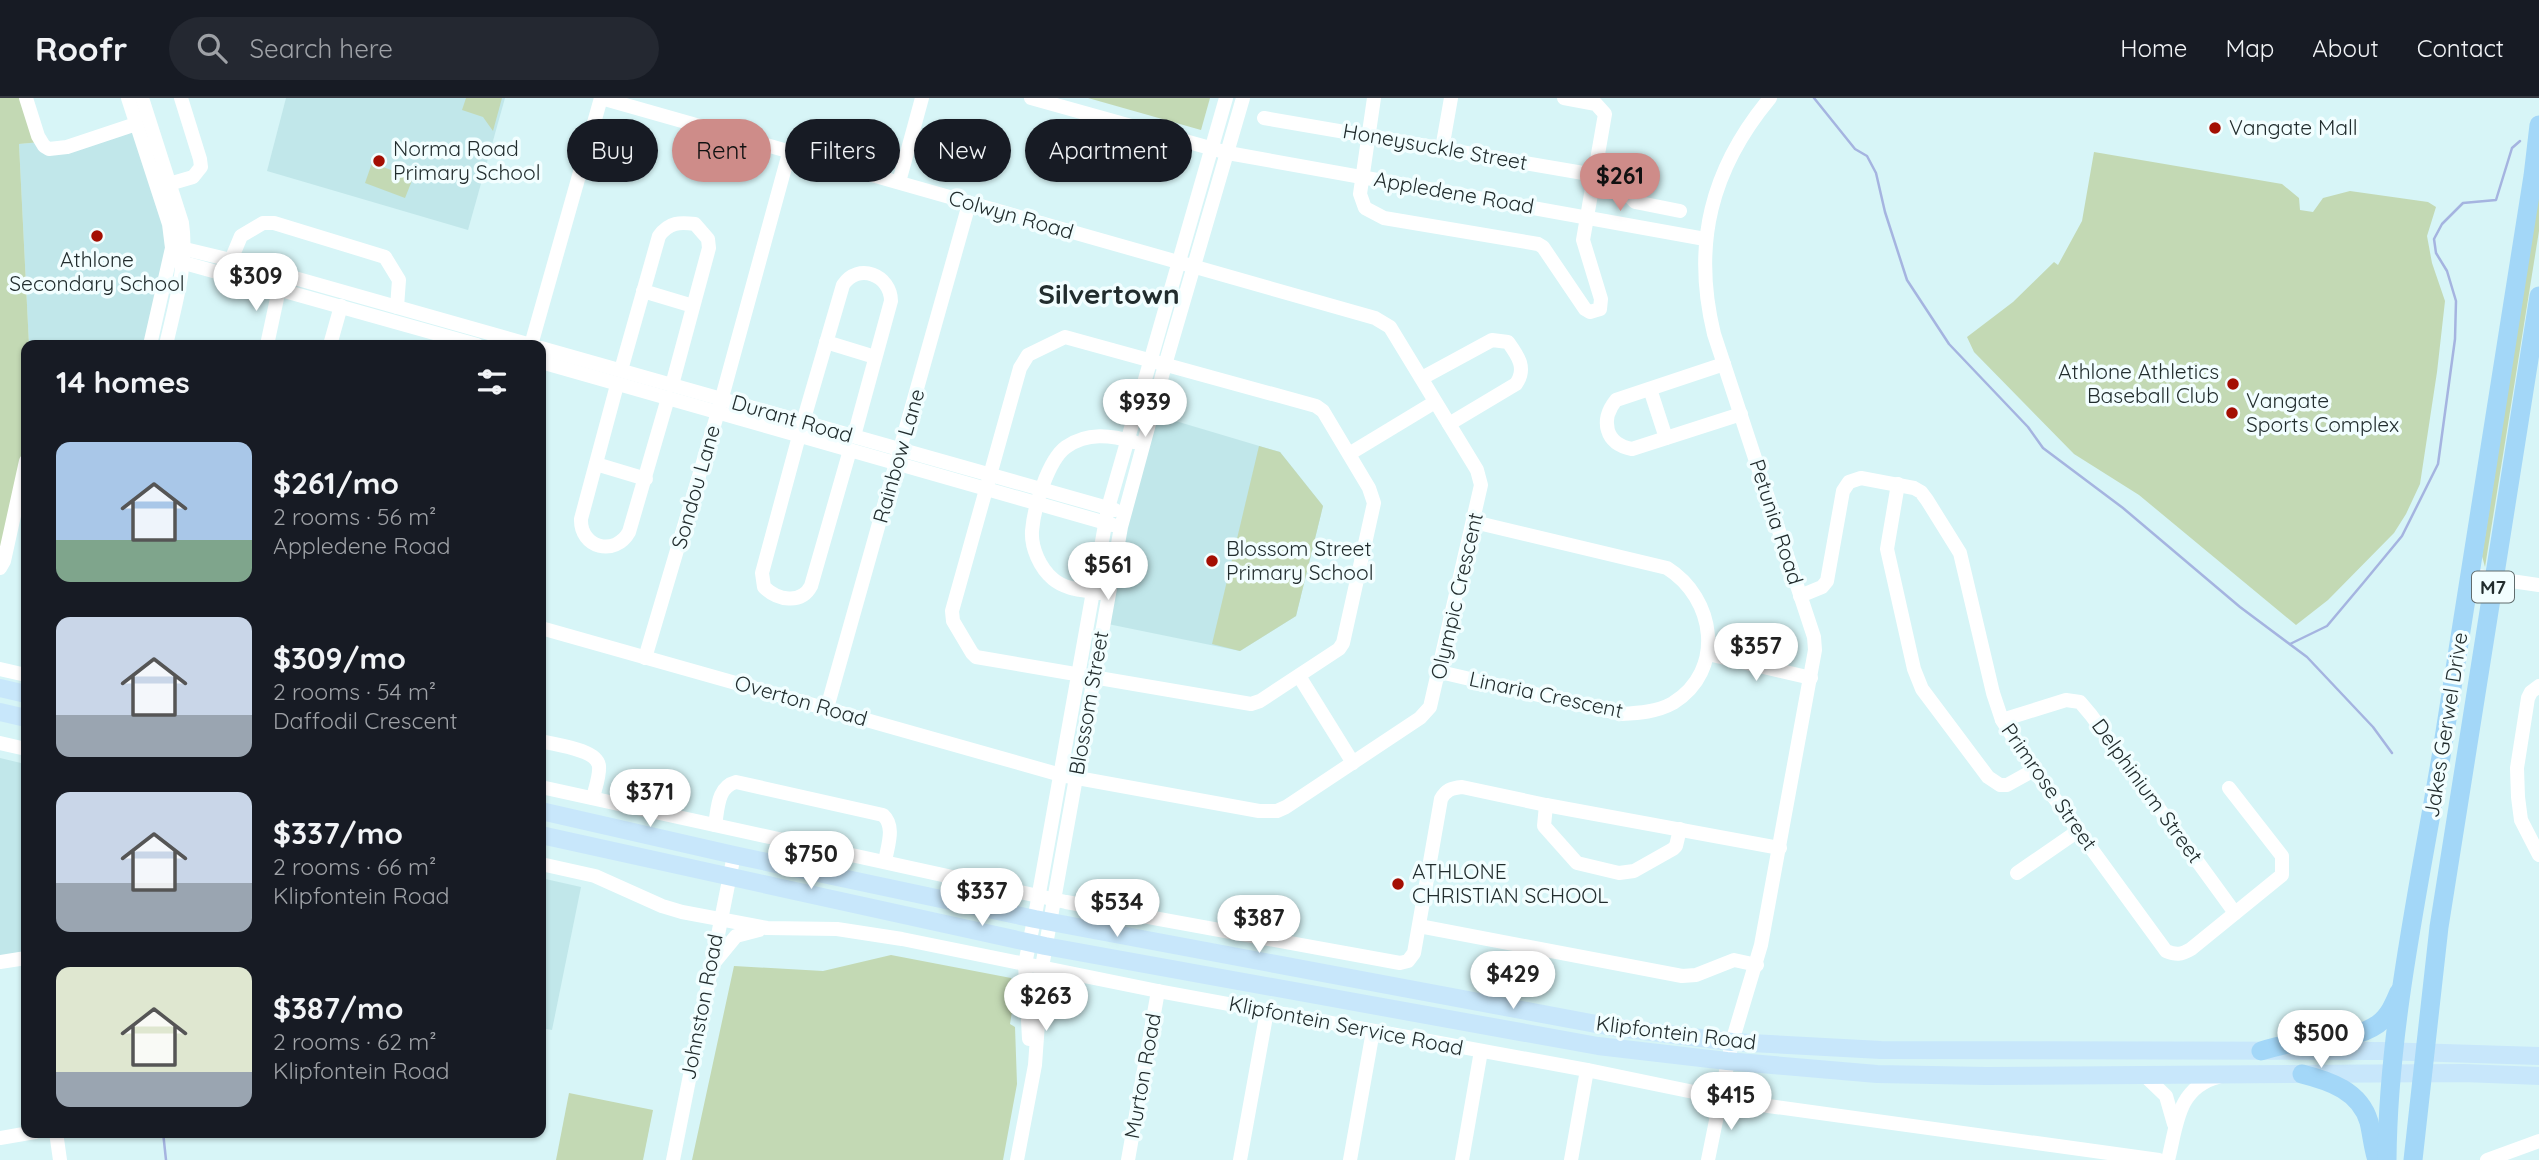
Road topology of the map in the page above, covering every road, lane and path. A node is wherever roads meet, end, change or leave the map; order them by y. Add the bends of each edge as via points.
1 (26, 98) edge
2 (128, 98) edge
3 (142, 98) edge
4 (181, 98) edge
5 (601, 98) edge
6 (922, 98) edge
7 (1031, 98) edge
8 (1226, 98) edge
9 (1243, 98) edge
10 (1374, 98) edge
11 (1451, 98) edge
12 (1564, 98) edge
13 (1770, 98) edge
14 (1264, 118) dead end
15 (136, 124) junction
16 (2539, 125) edge
17 (1368, 136) junction
18 (1212, 149) junction
19 (1442, 149) junction
20 (785, 152) edge
21 (1228, 153) junction
22 (785, 167) edge
23 (1595, 175) junction
24 (1362, 176) junction
25 (900, 178) edge
26 (899, 182) edge
27 (169, 184) junction
28 (969, 204) junction
29 (1680, 212) dead end
30 (1587, 217) junction
31 (1705, 239) junction
32 (178, 255) junction
33 (231, 260) junction
34 (1187, 265) junction
35 (279, 289) junction
36 (313, 291) junction
37 (643, 291) junction
38 (2539, 296) edge
39 (341, 306) junction
40 (693, 306) junction
41 (397, 307) junction
42 (432, 332) edge
43 (152, 340) edge
44 (167, 340) edge
45 (268, 340) edge
46 (331, 340) edge
47 (460, 340) edge
48 (493, 340) edge
49 (532, 340) edge
50 (826, 342) junction
51 (546, 349) edge
52 (875, 357) junction
53 (1151, 360) junction
54 (546, 364) edge
55 (1724, 364) junction
56 (1165, 365) junction
57 (621, 370) junction
58 (1422, 378) junction
59 (617, 385) junction
60 (1650, 389) junction
61 (670, 392) junction
62 (1435, 402) junction
63 (719, 406) junction
64 (1741, 414) junction
65 (1449, 424) junction
66 (801, 429) junction
67 (1666, 438) junction
68 (1127, 440) junction
69 (852, 443) junction
70 (1143, 445) junction
71 (1349, 454) junction
72 (899, 456) junction
73 (597, 464) junction
74 (646, 479) junction
75 (989, 482) junction
76 (1898, 484) junction
77 (1041, 496) junction
78 (21, 508) edge
79 (1108, 508) junction
80 (1125, 512) junction
81 (1474, 522) junction
82 (1105, 523) junction
83 (1121, 527) junction
84 (0, 568) edge
85 (2470, 575) junction
86 (2495, 579) junction
87 (2539, 585) edge
88 (1092, 591) junction
89 (1108, 594) junction
90 (1800, 596) junction
91 (546, 629) edge
92 (1708, 654) junction
93 (645, 658) junction
94 (0, 669) edge
95 (1440, 671) junction
96 (21, 674) edge
97 (1079, 675) junction
98 (1299, 676) junction
99 (1094, 678) junction
100 (1811, 678) junction
101 (2537, 687) edge
102 (0, 688) edge
103 (21, 693) edge
104 (827, 708) junction
105 (0, 712) edge
106 (21, 718) edge
107 (2001, 720) junction
108 (546, 742) edge
109 (0, 743) edge
110 (21, 748) edge
111 (1353, 763) junction
112 (2034, 769) junction
113 (1061, 775) junction
114 (1077, 778) junction
115 (546, 788) edge
116 (2229, 788) dead end
117 (593, 798) junction
118 (1546, 805) junction
119 (546, 812) edge
120 (715, 825) junction
121 (1680, 829) junction
122 (2078, 831) junction
123 (546, 836) edge
124 (1780, 848) junction
125 (734, 855) junction
126 (2539, 855) edge
127 (885, 862) junction
128 (546, 865) edge
129 (2018, 873) dead end
130 (729, 877) junction
131 (1039, 895) junction
132 (1054, 898) junction
133 (2235, 913) junction
134 (720, 919) junction
135 (1042, 921) junction
136 (1419, 926) junction
137 (767, 928) junction
138 (1037, 944) junction
139 (21, 960) edge
140 (0, 962) edge
141 (1025, 964) junction
142 (1757, 965) junction
143 (1042, 967) junction
144 (710, 968) junction
145 (2405, 977) junction
146 (1158, 991) junction
147 (1267, 1011) junction
148 (1373, 1031) junction
149 (1732, 1042) junction
150 (1481, 1051) junction
151 (2260, 1051) junction
152 (2395, 1052) junction
153 (2424, 1052) junction
154 (2539, 1056) edge
155 (1727, 1061) junction
156 (1587, 1070) junction
157 (2143, 1074) junction
158 (2229, 1074) junction
159 (2302, 1074) junction
160 (2393, 1074) junction
161 (2421, 1074) junction
162 (2539, 1076) edge
163 (1721, 1097) junction
164 (1027, 1100) junction
165 (2175, 1129) junction
166 (21, 1134) edge
167 (0, 1138) edge
168 (57, 1138) edge
169 (2539, 1141) edge
170 (60, 1160) edge
171 (673, 1160) edge
172 (1017, 1160) edge
173 (1128, 1160) edge
174 (1240, 1160) edge
175 (1350, 1160) edge
176 (1462, 1160) edge
177 (1571, 1160) edge
178 (1708, 1160) edge
179 (2159, 1160) edge
180 (2168, 1160) edge
181 (2377, 1160) edge
182 (2387, 1160) edge
183 (2413, 1160) edge
184 (2487, 1160) edge

1 - 15 street via 38,136 49,149
2 - 15 street
3 - 27 street
4 - 27 street via 201,167 193,177
5 - 20 street, Colwyn Road
5 - 49 street
6 - 25 street
7 - 18 street, Appledene Road
8 - 18 street, Blossom Street
9 - 21 street, Blossom Street
10 - 17 street
11 - 19 street
12 - 23 street via 1596,104 1605,114
13 - 31 street, Petunia Road via 1726,166
14 - 17 street, Honeysuckle Street
15 - 32 street
16 - 85 highway, Jakes Gerwel Drive / M7
17 - 19 street, Honeysuckle Street
17 - 24 street
18 - 21 street, Appledene Road
18 - 34 street, Blossom Street
19 - 23 street, Honeysuckle Street
21 - 24 street, Appledene Road
21 - 34 street, Blossom Street
22 - 63 street, Sondou Lane
23 - 29 street, Honeysuckle Street via 1617,183 1635,202
23 - 30 street
24 - 30 street, Appledene Road
24 - 30 street, Appledene Road via 1361,201 1384,218 1544,247 1590,312 1600,309 1601,299 1583,246
26 - 28 street, Colwyn Road
27 - 32 street via 181,223
28 - 34 street, Colwyn Road
28 - 72 street, Rainbow Lane
30 - 31 street, Appledene Road
31 - 55 street, Petunia Road via 1706,294
32 - 33 street
32 - 35 street
32 - 43 street
32 - 44 street
33 - 36 street
33 - 41 street via 239,238 270,222 385,257 399,280
34 - 53 street, Blossom Street
34 - 56 street, Blossom Street
34 - 58 street, Olympic Crescent via 1384,322
35 - 36 street
35 - 45 street
36 - 39 street
36 - 41 street
37 - 40 street
37 - 40 street via 664,229 681,222 695,224 708,239 709,248
37 - 57 street
38 - 86 highway, Jakes Gerwel Drive / M7
39 - 42 street
39 - 46 street
40 - 61 street
41 - 42 street
42 - 47 street
42 - 48 street
50 - 52 street
50 - 52 street via 843,285 864,272 880,277 891,293
50 - 66 street
51 - 57 street, Durant Road
52 - 69 street
53 - 56 street
53 - 68 street, Blossom Street
53 - 75 street via 1065,337 1028,355 1020,368
54 - 59 street, Durant Road
55 - 60 street
55 - 64 street, Petunia Road
56 - 70 street, Blossom Street
56 - 71 street via 1316,406
57 - 61 street, Durant Road
58 - 62 street, Olympic Crescent
58 - 65 street via 1492,340 1508,342 1521,363 1516,384
59 - 61 street, Durant Road
59 - 73 street
60 - 67 street
60 - 67 street via 1616,400 1606,423 1611,438 1621,447 1632,449
61 - 63 street, Durant Road
61 - 74 street
62 - 65 street, Olympic Crescent
62 - 71 street
63 - 66 street, Durant Road
63 - 93 street, Sondou Lane
64 - 67 street
64 - 90 street, Petunia Road
65 - 81 street, Olympic Crescent via 1480,477
66 - 69 street, Durant Road
66 - 69 street via 762,573 764,587 776,595 799,598 811,586
68 - 70 street
68 - 77 street via 1103,435 1065,447 1055,457
68 - 79 street, Blossom Street
69 - 72 street, Durant Road
70 - 80 street, Blossom Street
71 - 98 street via 1373,497 1373,509 1343,643
72 - 75 street, Durant Road
72 - 104 street, Rainbow Lane
73 - 74 street
73 - 74 street via 581,519 583,535 592,543 607,547 625,540
75 - 77 street, Durant Road
75 - 97 street via 953,621 976,657
76 - 90 street, Primrose Street via 1861,478 1849,482 1843,491 1827,581
76 - 107 street, Primrose Street via 1921,492 1960,553
76 - 112 street via 1887,548 1918,681 1995,783 2007,785
77 - 79 street, Durant Road
77 - 82 street, Durant Road
77 - 88 street via 1033,538 1038,558 1064,586
78 - 84 street
79 - 80 street, Durant Road
79 - 82 street, Blossom Street
80 - 83 street, Blossom Street
81 - 92 street via 1667,568 1700,603 1708,624
81 - 95 street, Olympic Crescent
82 - 83 street, Durant Road
82 - 88 street, Blossom Street
83 - 89 street, Blossom Street
85 - 86 street
85 - 145 highway, Jakes Gerwel Drive / M7
86 - 87 street
86 - 153 highway, Jakes Gerwel Drive / M7 via 2438,927
88 - 89 street
88 - 97 street, Blossom Street
89 - 99 street, Blossom Street
90 - 100 street, Petunia Road via 1814,637
91 - 93 street, Overton Road
92 - 95 street, Linaria Crescent via 1687,691 1674,702 1644,713 1621,714
92 - 100 street
93 - 104 street, Overton Road
94 - 96 street
95 - 111 street, Olympic Crescent via 1426,712
97 - 99 street
97 - 113 street, Blossom Street
98 - 99 street via 1251,704
98 - 111 street
99 - 114 street, Blossom Street
100 - 124 street, Petunia Road
101 - 126 street via 2527,703 2517,784 2521,820
102 - 103 main road
104 - 113 street, Overton Road
105 - 106 main road
107 - 112 street, Primrose Street
107 - 133 street, Delphinium Street via 2066,700 2080,702
108 - 117 street via 597,758
109 - 110 street
111 - 114 street, Olympic Crescent via 1286,807 1268,812
112 - 122 street, Primrose Street
113 - 114 street, Overton Road
113 - 131 street, Blossom Street
114 - 132 street, Blossom Street
115 - 117 street
116 - 133 street, Primrose Street via 2283,862 2278,880
117 - 120 street
118 - 121 street
118 - 121 street via 1544,826 1572,859 1619,873 1634,872 1673,849
118 - 136 street via 1462,787 1445,792
119 - 125 main road, Klipfontein Road
120 - 127 street
120 - 127 street via 722,793 736,782 883,815 891,828
121 - 124 street
122 - 129 street
122 - 133 street, Primrose Street via 2166,951 2185,953
123 - 130 main road, Klipfontein Road
124 - 142 street, Petunia Road
125 - 130 street, Johnston Road
125 - 135 main road, Klipfontein Road
127 - 131 street
128 - 134 street, Klipfontein Service Road via 595,876 662,906
130 - 134 street, Johnston Road
130 - 138 main road, Klipfontein Road
131 - 132 street
131 - 135 street, Blossom Street
132 - 135 street, Blossom Street
132 - 136 street via 1400,963 1412,958
134 - 137 street, Klipfontein Service Road
134 - 144 street, Johnston Road
135 - 138 street, Blossom Street
135 - 149 main road, Klipfontein Road via 1612,1027
136 - 142 street via 1682,976 1734,960
137 - 141 street, Klipfontein Service Road via 837,929
137 - 144 street via 736,936
138 - 141 street
138 - 143 street
138 - 155 main road, Klipfontein Road via 1598,1046
139 - 140 street
141 - 143 street, Klipfontein Service Road
141 - 164 street
142 - 149 street, Petunia Road
143 - 146 street, Klipfontein Service Road
143 - 164 street via 1035,1065
144 - 171 street, Johnston Road
145 - 151 highway via 2393,1006 2376,1026 2345,1037
145 - 152 highway, Jakes Gerwel Drive / M7
146 - 147 street, Klipfontein Service Road
146 - 173 street, Murton Road
147 - 148 street, Klipfontein Service Road
147 - 174 street
148 - 150 street, Klipfontein Service Road
148 - 175 street
149 - 151 main road, Klipfontein Road via 1975,1052
149 - 155 street, Petunia Road
150 - 156 street, Klipfontein Service Road
150 - 176 street
151 - 152 main road, Klipfontein Road
152 - 153 main road, Klipfontein Road
152 - 160 highway, Jakes Gerwel Drive / M7
153 - 154 main road, Klipfontein Road
153 - 161 highway, Jakes Gerwel Drive / M7
155 - 157 main road, Klipfontein Road via 1877,1074
155 - 163 street, Petunia Road
156 - 163 street, Klipfontein Service Road
156 - 177 street
157 - 158 main road, Klipfontein Road
157 - 165 street via 2166,1096
158 - 159 main road, Klipfontein Road
158 - 165 street via 2203,1082 2189,1093
159 - 160 main road, Klipfontein Road
159 - 181 highway via 2333,1084 2356,1099 2369,1122
160 - 161 main road, Klipfontein Road
160 - 182 highway, Jakes Gerwel Drive / M7
161 - 162 main road, Klipfontein Road
161 - 183 highway, Jakes Gerwel Drive / M7
163 - 178 street, Petunia Road
163 - 179 street, Klipfontein Service Road
164 - 172 street
165 - 180 street
166 - 167 street
168 - 170 street
169 - 184 street

